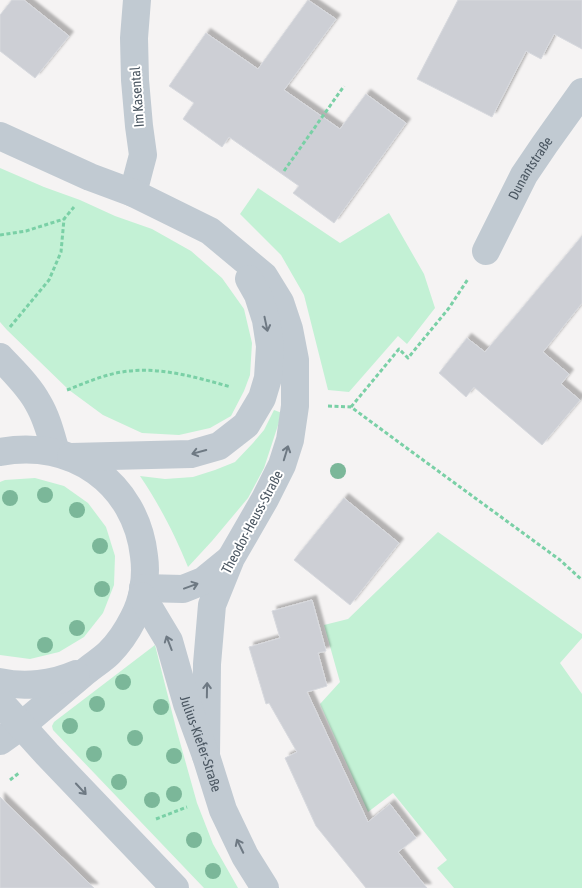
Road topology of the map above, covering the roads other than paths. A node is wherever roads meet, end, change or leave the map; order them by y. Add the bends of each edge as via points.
1 (138, 0) edge
2 (582, 92) edge
3 (0, 136) edge
4 (133, 193) junction
5 (232, 248) junction
6 (486, 251) dead end
7 (0, 357) edge
8 (0, 452) edge
9 (63, 454) junction
10 (231, 558) junction
11 (142, 592) junction
12 (91, 667) junction
13 (0, 682) edge
14 (0, 702) edge
15 (10, 733) edge
16 (206, 756) junction
17 (175, 888) edge
18 (265, 888) edge

1 - 4 street, Im Kasental via 134,38 135,80 143,155
2 - 6 street, Dunantstraße via 524,175
3 - 4 street, Theodor-Heuss-Straße
4 - 5 street, Theodor-Heuss-Straße via 210,231
5 -> 9 street, Theodor-Heuss-Straße via 258,295 270,346 268,378 262,398 246,425 219,446 191,454
10 -> 5 street, Theodor-Heuss-Straße via 282,465 295,406 295,360 280,302 264,276
7 - 9 street via 38,401
8 - 9 street via 28,449
9 - 11 street via 96,470 117,489 132,513 142,540 146,568
11 -> 10 street via 183,589 204,581
16 -> 10 street, Theodor-Heuss-Straße via 207,664 212,604
11 - 12 street via 135,617 123,636
16 -> 11 street, Julius-Kiefer-Straße via 169,641
12 - 13 street via 63,680 33,685
12 - 15 street
14 - 15 street
15 -> 17 street
18 -> 16 street, Julius-Kiefer-Straße via 223,810

